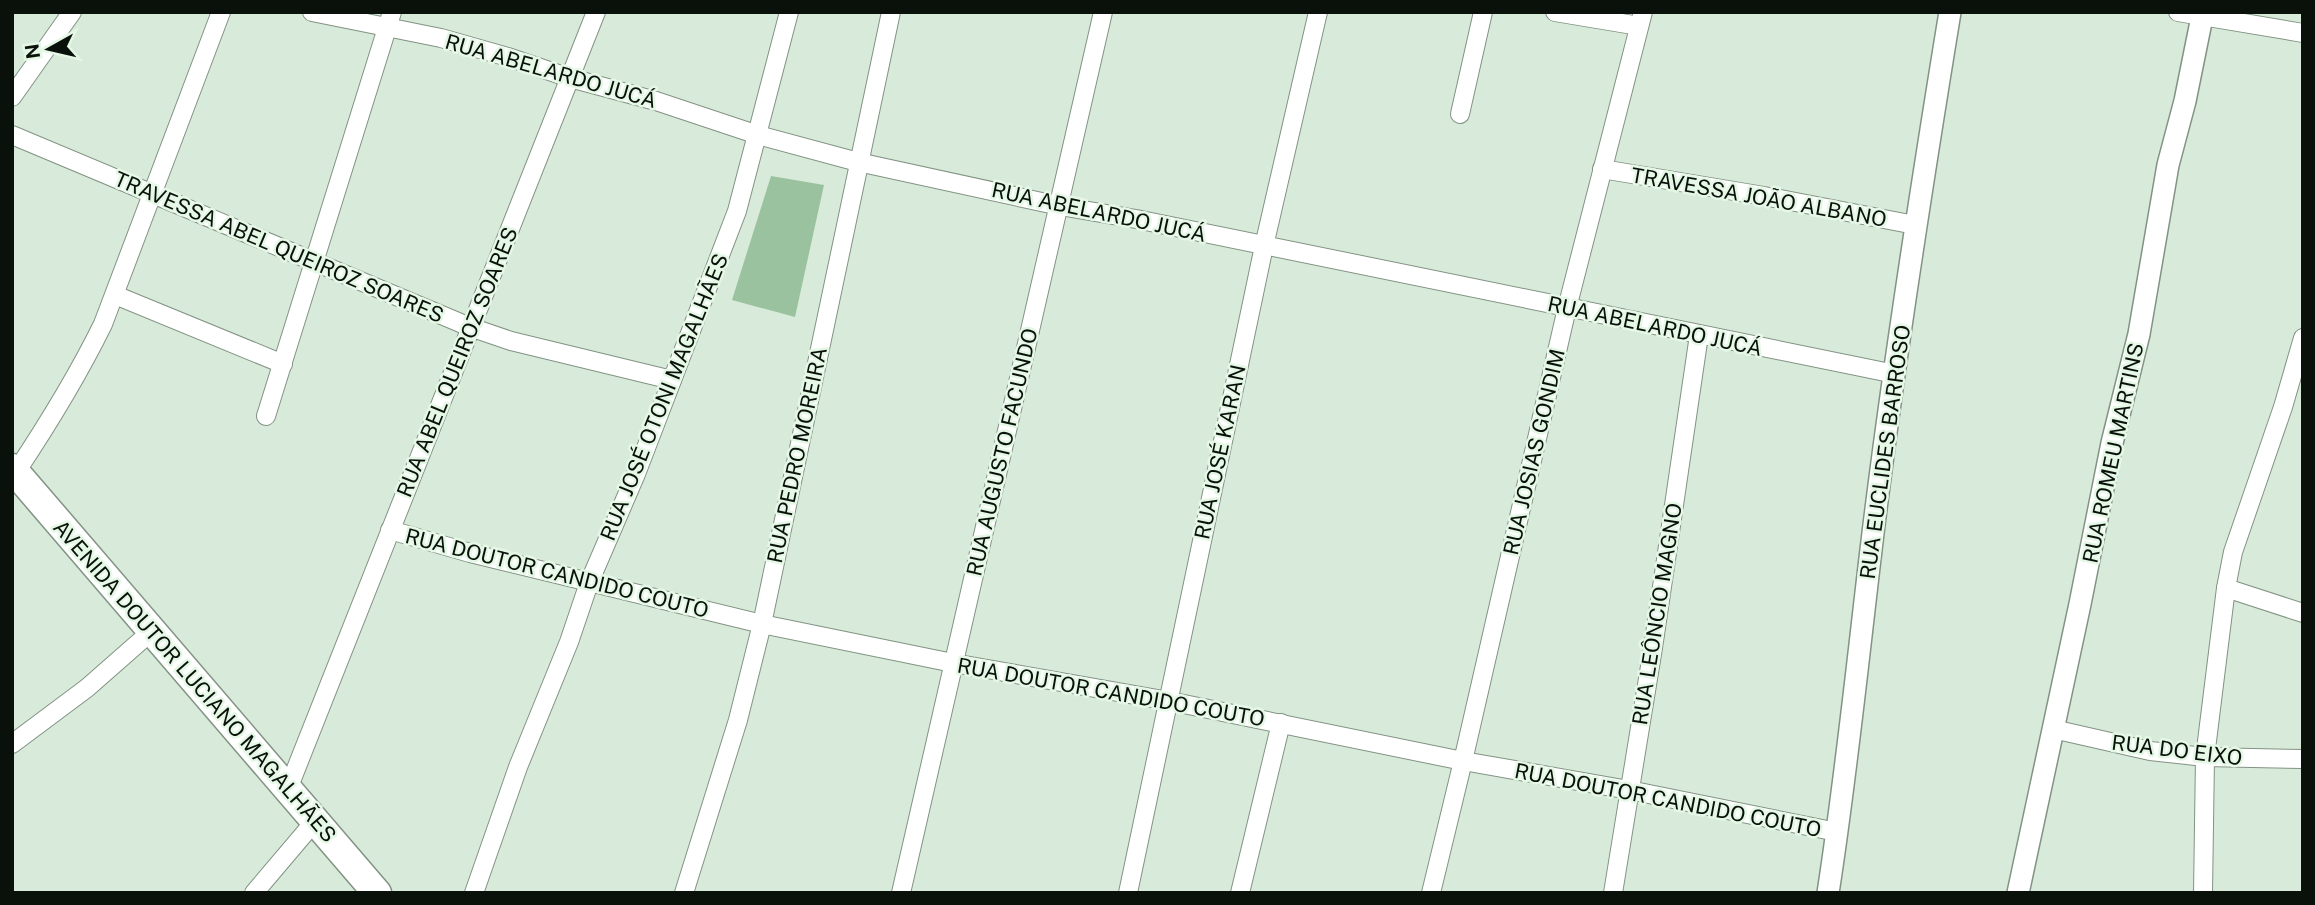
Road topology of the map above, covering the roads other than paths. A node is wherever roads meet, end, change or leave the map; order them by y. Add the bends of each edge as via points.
1 (72, 12) edge
2 (221, 12) edge
3 (313, 12) edge
4 (596, 12) edge
5 (789, 12) edge
6 (891, 12) edge
7 (1103, 12) edge
8 (1318, 12) edge
9 (1483, 12) edge
10 (1555, 12) edge
11 (1950, 12) edge
12 (2178, 12) edge
13 (2203, 14) edge
14 (1641, 19) edge
15 (389, 20) edge
16 (2303, 33) edge
17 (570, 78) junction
18 (12, 97) edge
19 (1460, 114) dead end
20 (12, 135) edge
21 (758, 135) junction
22 (858, 162) junction
23 (1602, 169) junction
24 (152, 195) junction
25 (1060, 206) junction
26 (1915, 225) junction
27 (1264, 246) junction
28 (316, 261) junction
29 (115, 295) junction
30 (1567, 308) junction
31 (470, 327) junction
32 (1699, 335) junction
33 (2303, 338) edge
34 (282, 364) junction
35 (1895, 374) junction
36 (672, 380) junction
37 (266, 416) dead end
38 (14, 470) edge
39 (390, 530) junction
40 (589, 583) junction
41 (2226, 588) junction
42 (2303, 613) edge
43 (762, 624) junction
44 (153, 630) junction
45 (953, 663) junction
46 (1169, 701) junction
47 (1281, 723) junction
48 (2053, 729) junction
49 (12, 744) edge
50 (2206, 757) junction
51 (2303, 759) edge
52 (1463, 761) junction
53 (288, 789) junction
54 (1629, 790) junction
55 (315, 821) junction
56 (1837, 832) junction
57 (254, 893) edge
58 (377, 893) edge
59 (474, 893) edge
60 (684, 893) edge
61 (901, 893) edge
62 (1128, 893) edge
63 (1240, 893) edge
64 (1430, 893) edge
65 (1613, 893) edge
66 (1828, 893) edge
67 (2018, 893) edge
68 (2203, 893) edge

1 - 18 street
2 - 24 street
3 - 15 street, RUA ABELARDO JUCÁ
4 - 17 street, RUA ABEL QUEIROZ SOARES
5 - 21 street, RUA JOSÉ OTONI MAGALHÃES
6 - 22 street, RUA PEDRO MOREIRA
7 - 25 street, RUA AUGUSTO FACUNDO
8 - 27 street, RUA JOSÉ KARAN
9 - 19 street
10 - 14 street
11 - 26 street, RUA EUCLIDES BARROSO
12 - 13 street
13 - 16 street
13 - 48 street, RUA ROMEU MARTINS
14 - 23 street, RUA JOSIAS GONDIM
15 - 17 street, RUA ABELARDO JUCÁ
15 - 28 street
17 - 21 street, RUA ABELARDO JUCÁ
17 - 31 street, RUA ABEL QUEIROZ SOARES
20 - 24 street, TRAVESSA ABEL QUEIROZ SOARES
21 - 22 street, RUA ABELARDO JUCÁ
21 - 36 street, RUA JOSÉ OTONI MAGALHÃES via 737,211
22 - 25 street, RUA ABELARDO JUCÁ
22 - 43 street, RUA PEDRO MOREIRA
23 - 26 street, TRAVESSA JOÃO ALBANO
23 - 30 street, RUA JOSIAS GONDIM
24 - 28 street, TRAVESSA ABEL QUEIROZ SOARES
24 - 29 street
25 - 27 street, RUA ABELARDO JUCÁ
25 - 45 street, RUA AUGUSTO FACUNDO
26 - 35 street, RUA EUCLIDES BARROSO
27 - 30 street, RUA ABELARDO JUCÁ
27 - 46 street, RUA JOSÉ KARAN
28 - 31 street, TRAVESSA ABEL QUEIROZ SOARES
28 - 34 street
29 - 34 street
29 - 38 street via 88,355
30 - 32 street, RUA ABELARDO JUCÁ
30 - 52 street, RUA JOSIAS GONDIM
31 - 36 street, TRAVESSA ABEL QUEIROZ SOARES
31 - 39 street, RUA ABEL QUEIROZ SOARES
32 - 35 street, RUA ABELARDO JUCÁ
32 - 54 street, RUA LEÔNCIO MAGNO
33 - 41 street via 2233,552
34 - 37 street
35 - 56 street, RUA EUCLIDES BARROSO
36 - 40 street, RUA JOSÉ OTONI MAGALHÃES
38 - 44 main road, AVENIDA DOUTOR LUCIANO MAGALHÃES
39 - 40 street, RUA DOUTOR CANDIDO COUTO
39 - 53 street, RUA ABEL QUEIROZ SOARES
40 - 43 street, RUA DOUTOR CANDIDO COUTO
40 - 59 street, RUA JOSÉ OTONI MAGALHÃES
41 - 42 street
41 - 50 street
43 - 45 street, RUA DOUTOR CANDIDO COUTO
43 - 60 street, RUA PEDRO MOREIRA via 738,720
44 - 49 street via 87,688
44 - 53 main road, AVENIDA DOUTOR LUCIANO MAGALHÃES
45 - 46 street, RUA DOUTOR CANDIDO COUTO
45 - 61 street, RUA AUGUSTO FACUNDO
46 - 47 street, RUA DOUTOR CANDIDO COUTO
46 - 62 street, RUA JOSÉ KARAN
47 - 52 street, RUA DOUTOR CANDIDO COUTO
47 - 63 street
48 - 50 street, RUA DO EIXO via 2150,751
48 - 67 street, RUA ROMEU MARTINS
50 - 51 street, RUA DO EIXO
50 - 68 street
52 - 54 street, RUA DOUTOR CANDIDO COUTO
52 - 64 street, RUA JOSIAS GONDIM
53 - 55 main road, AVENIDA DOUTOR LUCIANO MAGALHÃES
54 - 56 street, RUA DOUTOR CANDIDO COUTO
54 - 65 street, RUA LEÔNCIO MAGNO
55 - 57 street
55 - 58 main road, AVENIDA DOUTOR LUCIANO MAGALHÃES
56 - 66 street, RUA EUCLIDES BARROSO

